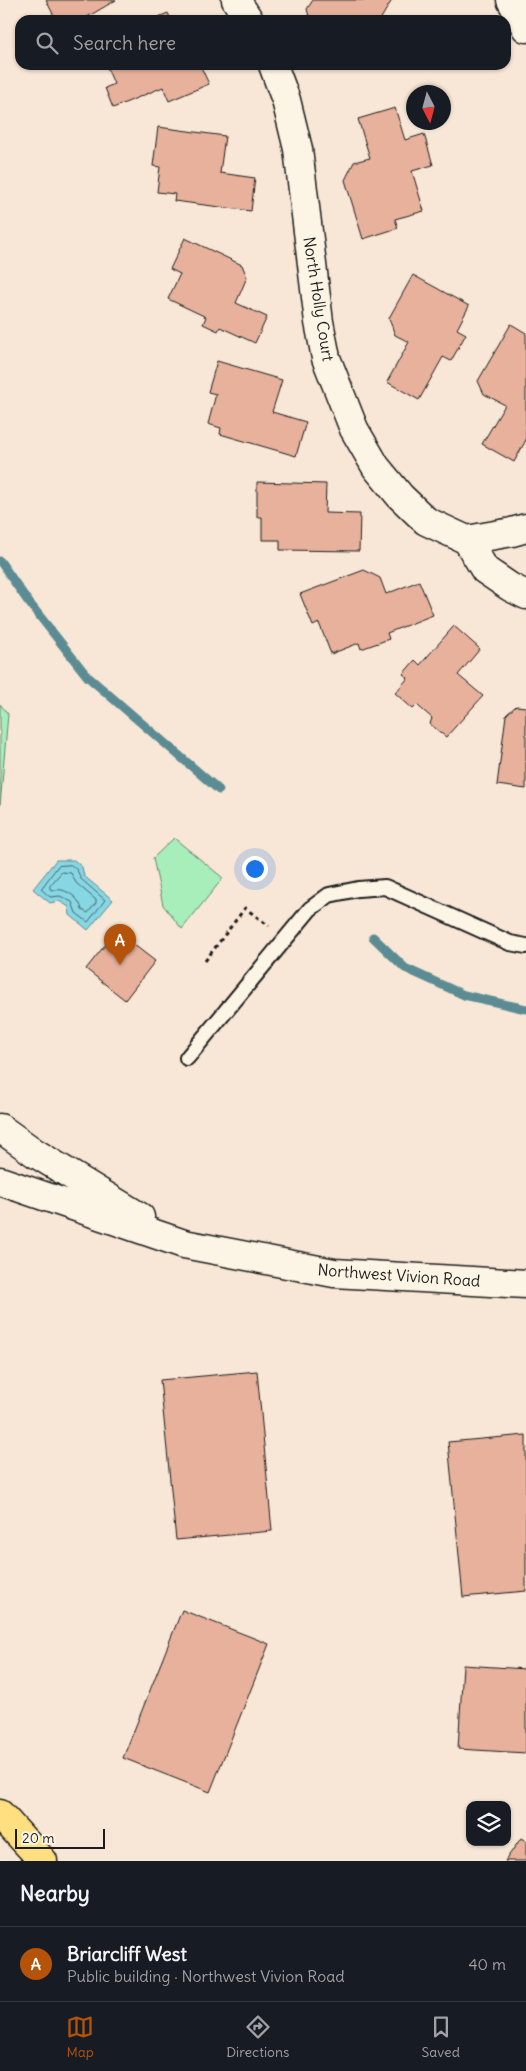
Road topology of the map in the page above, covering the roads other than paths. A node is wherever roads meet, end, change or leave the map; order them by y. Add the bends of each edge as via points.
1 (236, 0) edge
2 (511, 0) edge
3 (246, 15) edge
4 (526, 28) edge
5 (275, 70) edge
6 (526, 528) edge
7 (467, 540) junction
8 (526, 595) edge
9 (526, 946) edge
10 (187, 1058) dead end
11 (0, 1128) edge
12 (0, 1181) edge
13 (184, 1244) junction
14 (526, 1284) edge
15 (0, 1814) edge
16 (43, 1861) edge

1 - 3 main road
2 - 4 main road
5 - 7 main road, North Holly Court via 298,149 319,322 326,358 338,392 376,467 400,496 426,521
6 - 7 main road
7 - 8 main road via 486,570
9 - 10 lane via 510,944 385,887 329,895 310,909
11 - 13 main road, Northwest Vivion Road
12 - 13 main road, Northwest Vivion Road
13 - 14 main road, Northwest Vivion Road via 334,1273
15 - 16 highway

